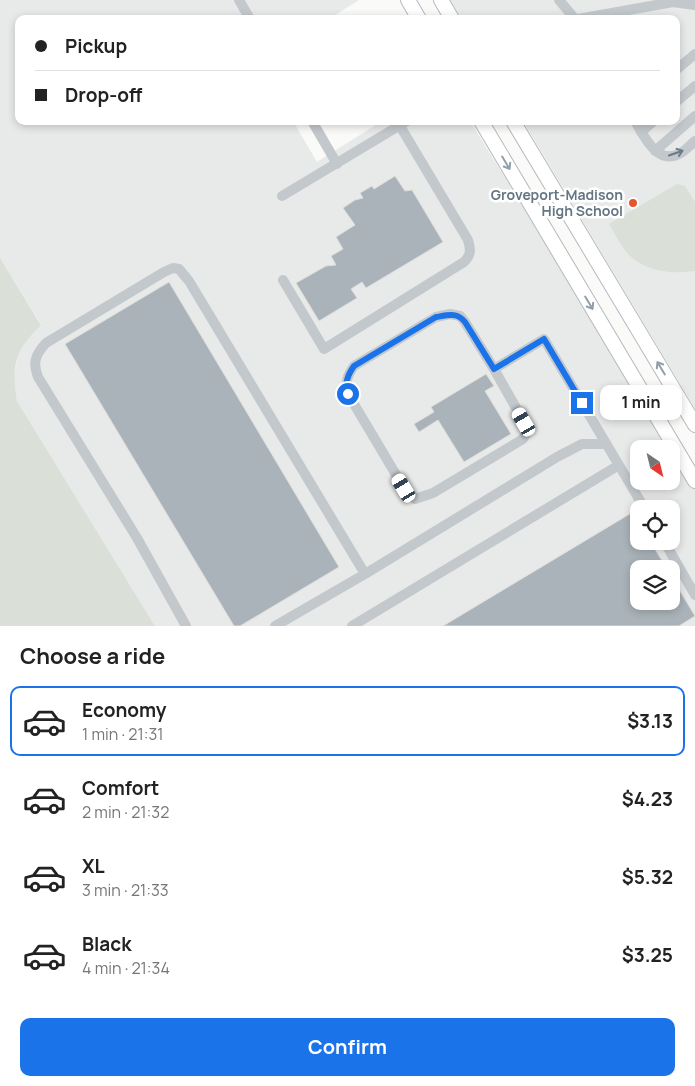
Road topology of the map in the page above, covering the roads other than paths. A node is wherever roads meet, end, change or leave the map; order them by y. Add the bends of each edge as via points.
1 (239, 0) edge
2 (408, 0) edge
3 (441, 0) edge
4 (559, 0) edge
5 (695, 5) edge
6 (248, 15) edge
7 (417, 15) edge
8 (450, 15) edge
9 (573, 15) edge
10 (600, 15) edge
11 (695, 54) edge
12 (680, 67) edge
13 (695, 86) edge
14 (680, 99) edge
15 (695, 116) edge
16 (314, 125) edge
17 (401, 125) edge
18 (405, 125) edge
19 (483, 125) edge
20 (515, 125) edge
21 (637, 125) edge
22 (649, 125) edge
23 (641, 132) junction
24 (695, 141) edge
25 (655, 151) junction
26 (337, 164) junction
27 (282, 196) dead end
28 (283, 280) dead end
29 (494, 369) junction
30 (695, 425) edge
31 (606, 444) junction
32 (619, 465) junction
33 (695, 481) edge
34 (640, 500) edge
35 (669, 550) edge
36 (365, 574) junction
37 (695, 595) edge
38 (186, 626) edge
39 (275, 626) edge
40 (352, 626) edge

1 - 6 street
2 - 7 main road
3 - 8 main road
4 - 9 street
5 - 10 street via 673,2
11 - 12 street
13 - 14 street
15 - 25 street
16 - 26 street
17 - 26 street
18 - 28 street via 468,240 470,256 324,349
19 -> 33 main road
30 -> 20 main road
21 - 23 street
22 - 23 street
23 - 25 street
25 -> 24 street via 673,156
26 - 27 street
29 - 29 street via 524,422 526,432 523,439 434,493 416,498 409,494 348,394 347,376 354,366 436,317 450,314 460,316 465,322
29 - 31 street via 544,339
31 - 32 street
31 - 36 street via 582,444 557,457
32 - 34 street
32 - 40 street
35 - 37 street
36 - 38 street via 189,281 179,268 173,268 46,343 35,357 35,368
36 - 39 street

